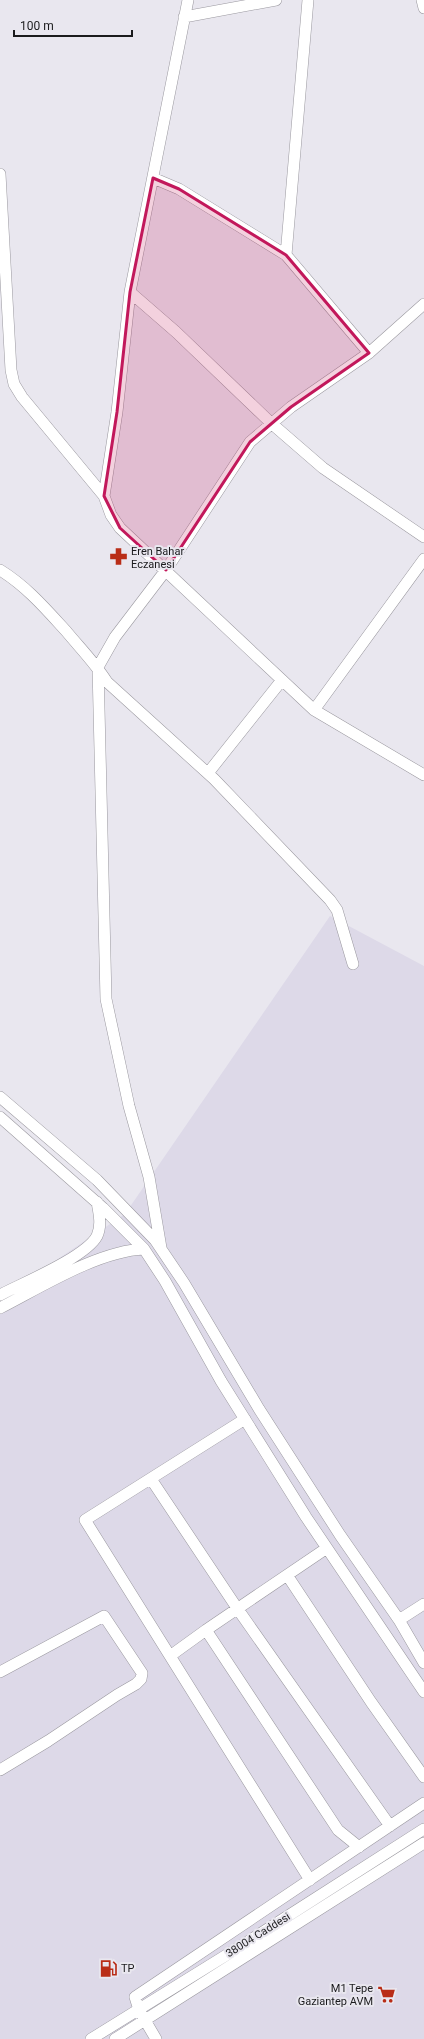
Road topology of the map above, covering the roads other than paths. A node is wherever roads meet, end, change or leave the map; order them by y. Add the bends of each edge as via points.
1 (188, 0) edge
2 (276, 0) edge
3 (308, 0) edge
4 (422, 0) edge
5 (424, 8) edge
6 (184, 17) junction
7 (0, 174) edge
8 (153, 178) junction
9 (286, 255) junction
10 (130, 292) junction
11 (424, 304) edge
12 (369, 353) junction
13 (271, 423) junction
14 (104, 496) junction
15 (424, 537) edge
16 (424, 559) edge
17 (0, 570) edge
18 (166, 570) junction
19 (98, 667) junction
20 (282, 680) junction
21 (314, 710) junction
22 (208, 773) junction
23 (424, 775) edge
24 (353, 964) dead end
25 (0, 1096) edge
26 (0, 1117) edge
27 (97, 1202) junction
28 (88, 1247) junction
29 (161, 1248) junction
30 (144, 1249) junction
31 (90, 1264) junction
32 (0, 1294) edge
33 (0, 1308) edge
34 (245, 1419) junction
35 (151, 1479) junction
36 (327, 1548) junction
37 (287, 1575) junction
38 (424, 1604) edge
39 (237, 1608) junction
40 (399, 1620) junction
41 (206, 1630) junction
42 (170, 1656) junction
43 (424, 1663) edge
44 (0, 1672) edge
45 (424, 1692) edge
46 (0, 1770) edge
47 (424, 1777) edge
48 (424, 1803) edge
49 (390, 1826) junction
50 (424, 1829) edge
51 (424, 1843) edge
52 (359, 1847) junction
53 (310, 1880) junction
54 (312, 1907) junction
55 (139, 2010) junction
56 (146, 2020) junction
57 (91, 2039) edge
58 (115, 2039) edge
59 (156, 2039) edge

1 - 6 street
2 - 6 street
3 - 9 street
4 - 5 street
6 - 8 street
7 - 14 street via 11,370 14,384
8 - 9 street via 179,189
8 - 10 street
9 - 12 street
10 - 13 street via 176,332
10 - 14 street via 117,412
11 - 12 street
12 - 13 street
13 - 15 street via 323,468
13 - 18 street via 250,442
14 - 18 street via 111,516 120,528
16 - 21 street
17 - 19 street via 31,593
18 - 19 street via 115,637
18 - 20 street
19 - 22 street via 107,682
19 - 29 street via 106,999 129,1106 148,1177
20 - 21 street
20 - 22 street
21 - 23 street
22 - 24 street via 330,900 337,910
25 - 29 street via 97,1180
26 - 27 street
27 - 28 street via 99,1229
27 - 30 street
28 - 31 street via 95,1250 98,1256
28 - 32 street via 60,1265
29 - 40 street via 259,1409 340,1535
30 - 31 street via 116,1253
30 - 34 street
31 - 33 street
34 - 35 street
34 - 36 street
35 - 39 street
35 - 42 street via 85,1520
36 - 37 street
36 - 45 street
37 - 39 street
37 - 47 street
38 - 40 street
39 - 41 street
39 - 49 street
40 - 43 street
41 - 42 street
41 - 52 street via 338,1830
42 - 53 street
44 - 46 street via 104,1616 142,1673 136,1684
48 - 49 street
49 - 52 street
50 - 54 street, 38004 Caddesi
51 - 54 street, 38004 Caddesi
52 - 53 street
53 - 55 street via 135,1997
54 - 55 street, 38004 Caddesi
54 - 56 street, 38004 Caddesi
55 - 56 street
55 - 57 street, 38004 Caddesi
56 - 58 street, 38004 Caddesi
56 - 59 street

